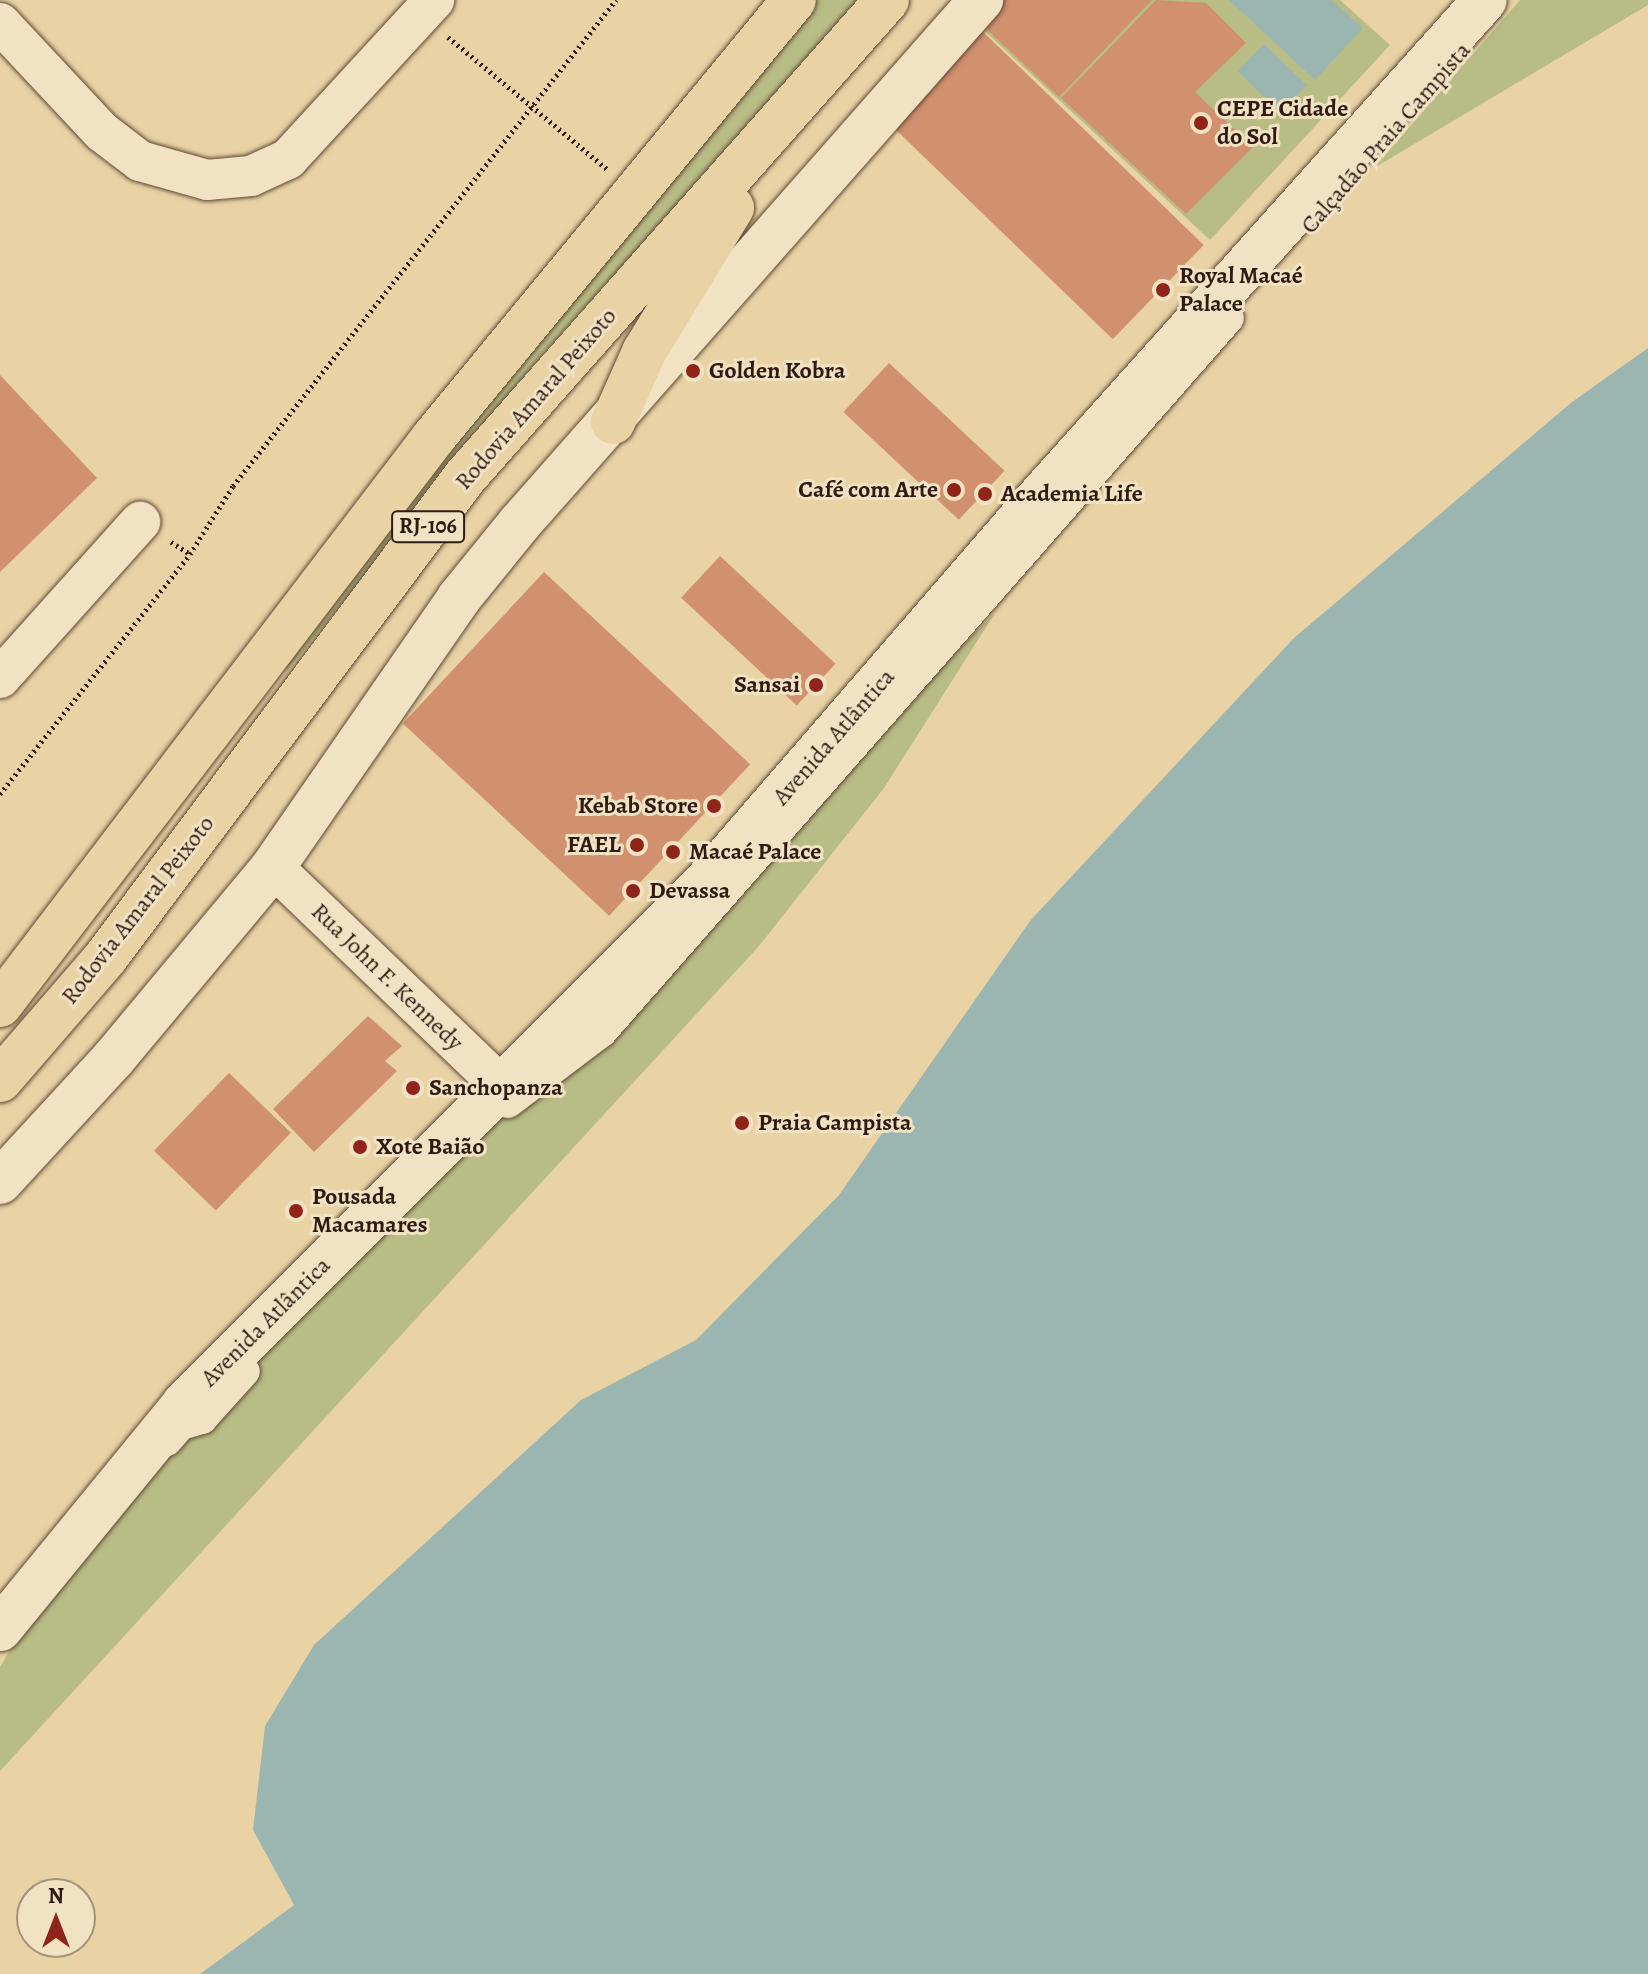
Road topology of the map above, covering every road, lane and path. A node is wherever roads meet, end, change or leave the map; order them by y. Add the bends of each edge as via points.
1 (616, 0) edge
2 (794, 0) edge
3 (887, 0) edge
4 (981, 0) edge
5 (1485, 0) edge
6 (1507, 0) edge
7 (428, 7) edge
8 (0, 23) edge
9 (529, 108) junction
10 (769, 133) junction
11 (636, 191) junction
12 (613, 422) junction
13 (140, 522) dead end
14 (0, 678) edge
15 (0, 794) edge
16 (273, 867) junction
17 (0, 1005) edge
18 (0, 1080) edge
19 (501, 1086) junction
20 (0, 1182) edge
21 (0, 1629) edge
22 (0, 1646) edge

1 - 9 path
2 - 11 highway, Rodovia Amaral Peixoto / RJ-106
3 - 10 highway, Rodovia Amaral Peixoto / RJ-106
4 - 12 street
5 - 19 street, Avenida Atlântica via 1032,505 703,885
6 - 22 street, Calçadão Praia Campista via 602,1032 484,1121 414,1185 202,1419 181,1425
7 - 8 street via 288,159 251,176 207,180 172,173 121,146
7 - 9 path
9 - 11 path
9 - 15 path
10 - 12 highway via 735,203 644,352
10 - 18 highway, Rodovia Amaral Peixoto / RJ-106 via 465,477 106,957
11 - 17 highway, Rodovia Amaral Peixoto / RJ-106 via 434,437
12 - 16 street via 459,598
13 - 14 street
16 - 19 street, Rua John F. Kennedy
16 - 20 street via 194,966
19 - 21 street, Avenida Atlântica via 184,1404

